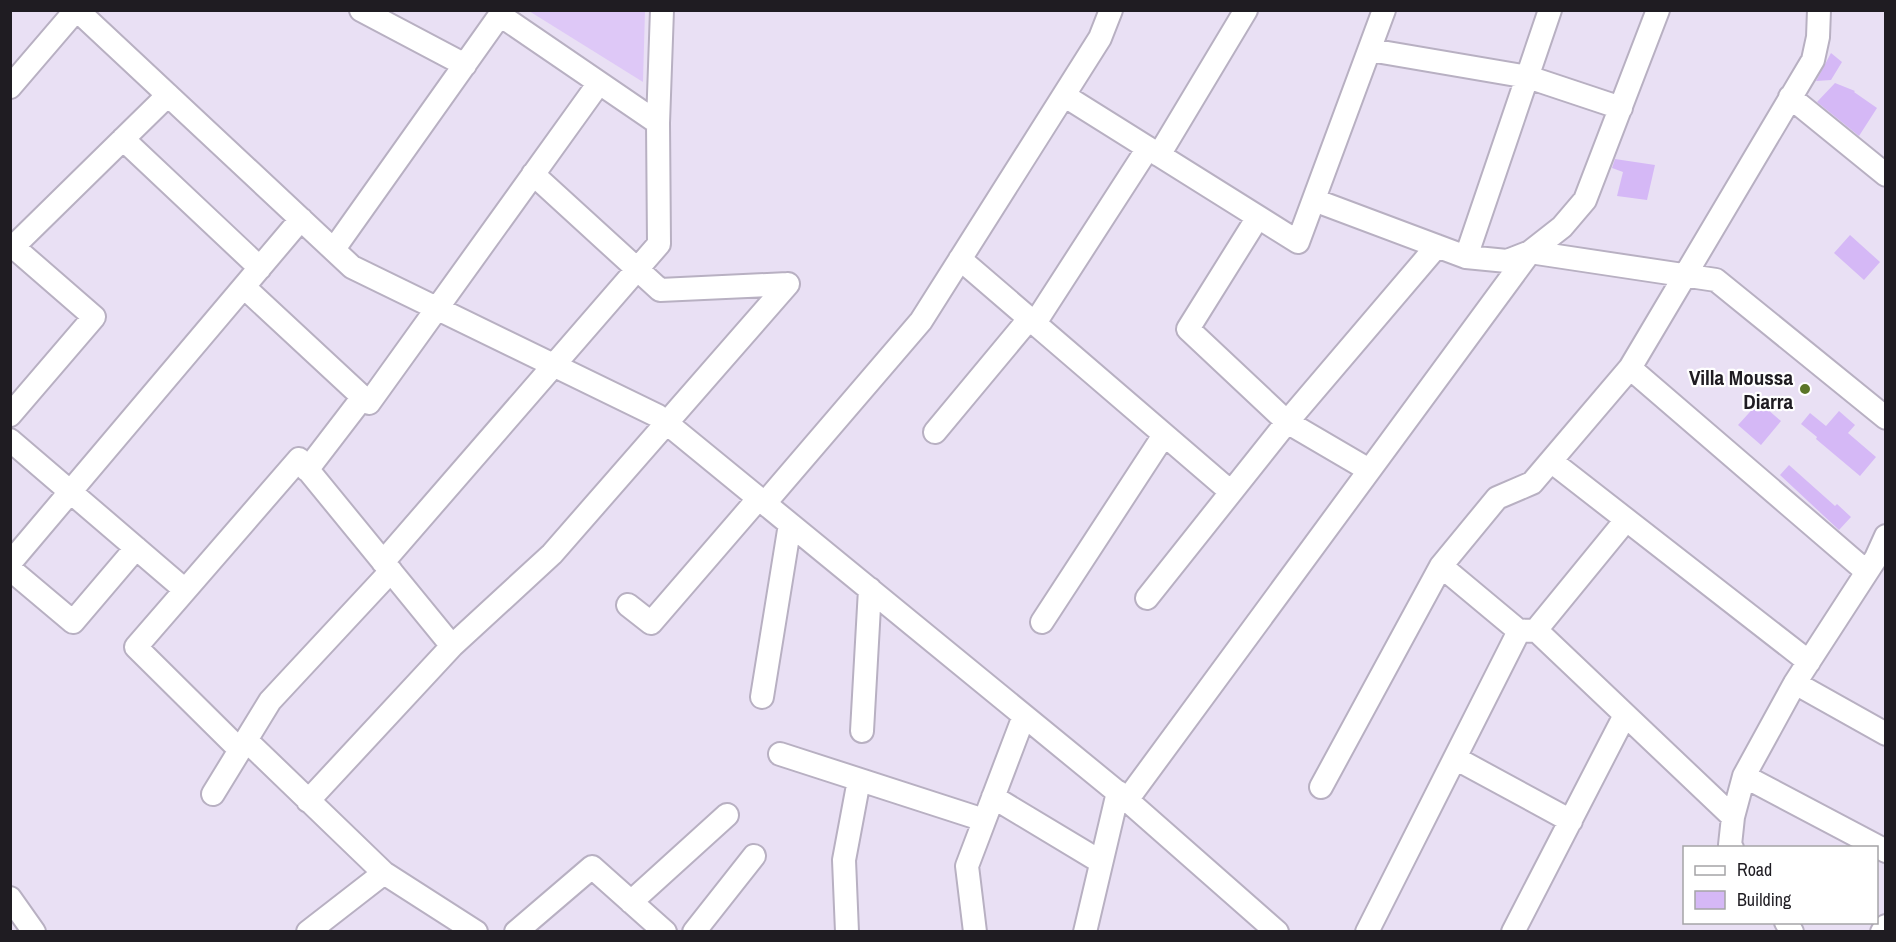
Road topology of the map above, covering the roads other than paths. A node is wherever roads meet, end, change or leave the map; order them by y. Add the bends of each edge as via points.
1 (77, 10) edge
2 (361, 10) edge
3 (662, 10) edge
4 (1111, 10) edge
5 (1246, 10) edge
6 (1384, 10) edge
7 (1550, 10) edge
8 (1658, 10) edge
9 (1820, 10) edge
10 (1370, 50) junction
11 (465, 65) junction
12 (1528, 77) junction
13 (599, 82) junction
14 (10, 87) edge
15 (168, 95) junction
16 (1065, 96) junction
17 (1790, 97) junction
18 (1622, 108) junction
19 (658, 123) junction
20 (123, 139) junction
21 (1153, 151) junction
22 (533, 174) junction
23 (1886, 175) edge
24 (1314, 200) junction
25 (1258, 217) junction
26 (302, 219) junction
27 (12, 246) edge
28 (1437, 246) junction
29 (334, 249) junction
30 (1530, 252) junction
31 (1466, 257) junction
32 (960, 259) junction
33 (260, 268) junction
34 (636, 269) junction
35 (1684, 276) junction
36 (244, 287) junction
37 (437, 308) junction
38 (1032, 321) junction
39 (554, 365) junction
40 (1630, 368) junction
41 (363, 397) junction
42 (10, 415) edge
43 (1886, 418) edge
44 (1287, 422) junction
45 (666, 423) junction
46 (935, 432) dead end
47 (1164, 435) junction
48 (10, 440) edge
49 (1551, 461) junction
50 (308, 470) junction
51 (1370, 470) junction
52 (70, 492) junction
53 (1231, 492) junction
54 (762, 501) junction
55 (1626, 520) junction
56 (790, 524) junction
57 (1886, 536) edge
58 (136, 548) junction
59 (10, 563) edge
60 (1441, 566) junction
61 (387, 567) junction
62 (10, 569) edge
63 (1867, 572) junction
64 (870, 589) junction
65 (185, 590) junction
66 (1147, 598) dead end
67 (628, 605) dead end
68 (1042, 621) dead end
69 (1528, 631) junction
70 (452, 646) junction
71 (1809, 662) junction
72 (1795, 683) junction
73 (762, 697) dead end
74 (1626, 715) junction
75 (1024, 716) junction
76 (862, 731) dead end
77 (1886, 734) edge
78 (243, 745) junction
79 (780, 754) dead end
80 (1455, 758) junction
81 (1744, 776) junction
82 (859, 780) junction
83 (1321, 787) dead end
84 (213, 794) dead end
85 (1123, 796) junction
86 (993, 797) junction
87 (308, 801) junction
88 (727, 815) dead end
89 (1733, 817) junction
90 (984, 820) junction
91 (1571, 821) junction
92 (1731, 846) edge
93 (1877, 846) edge
94 (754, 856) dead end
95 (1101, 862) junction
96 (384, 873) junction
97 (10, 898) edge
98 (631, 902) junction
99 (1886, 926) edge
100 (1277, 931) edge
101 (34, 932) edge
102 (308, 932) edge
103 (476, 932) edge
104 (516, 932) edge
105 (664, 932) edge
106 (694, 932) edge
107 (847, 932) edge
108 (975, 932) edge
109 (1084, 932) edge
110 (1367, 932) edge
111 (1513, 932) edge
112 (1882, 932) edge

1 - 14 street
1 - 15 street
2 - 11 street
3 - 19 street
4 - 16 street via 1100,38
5 - 21 street
6 - 10 street
7 - 12 street
8 - 18 street
9 - 17 street via 1813,60
10 - 12 street
10 - 24 street
11 - 13 street via 500,15
11 - 29 street
12 - 18 street
12 - 31 street
13 - 19 street
13 - 22 street
15 - 20 street
15 - 26 street
16 - 21 street
16 - 32 street
17 - 23 street
17 - 35 street
18 - 30 street via 1585,200 1562,227
19 - 34 street via 659,244
20 - 27 street
20 - 33 street
21 - 25 street
21 - 38 street
22 - 34 street
22 - 37 street
24 - 25 street via 1298,242
24 - 28 street
25 - 44 street via 1188,329
26 - 29 street
26 - 33 street
27 - 42 street via 94,317
28 - 31 street
28 - 44 street
29 - 37 street via 352,267
30 - 31 street via 1507,261
30 - 35 street
30 - 51 street
32 - 38 street
32 - 54 street via 921,321
33 - 36 street
34 - 39 street
34 - 45 street via 660,291 788,284
35 - 40 street
35 - 43 street via 1716,280
36 - 41 street
36 - 52 street
37 - 39 street
37 - 41 street via 369,403
38 - 46 street
38 - 47 street
39 - 45 street
39 - 61 street
40 - 49 street
40 - 63 street
41 - 50 street
44 - 51 street
44 - 53 street
45 - 54 street
45 - 70 street via 552,554
47 - 53 street
47 - 68 street
48 - 52 street
49 - 55 street
49 - 60 street via 1532,483 1497,498
50 - 61 street
50 - 65 street via 299,459
51 - 85 street
52 - 58 street
52 - 59 street
53 - 66 street
54 - 56 street
54 - 67 street via 651,623
55 - 69 street
55 - 71 street
56 - 64 street
56 - 73 street
57 - 63 street
58 - 62 street via 73,622
58 - 65 street
60 - 69 street
60 - 83 street
61 - 70 street
61 - 78 street via 270,701
63 - 71 street
64 - 75 street
64 - 76 street
65 - 78 street via 136,647
69 - 74 street
69 - 80 street
70 - 87 street
71 - 72 street
72 - 77 street
72 - 81 street
74 - 89 street
74 - 91 street
75 - 85 street
75 - 86 street
78 - 84 street
78 - 87 street
79 - 82 street
80 - 91 street
80 - 110 street
81 - 89 street
81 - 93 street
82 - 90 street
82 - 107 street via 844,860
85 - 95 street
85 - 100 street
86 - 90 street
86 - 95 street
87 - 96 street
88 - 98 street
89 - 92 street
90 - 108 street via 967,867
91 - 111 street
94 - 106 street
95 - 109 street
96 - 102 street
96 - 103 street
97 - 101 street
98 - 104 street via 592,867
98 - 105 street
99 - 112 street

